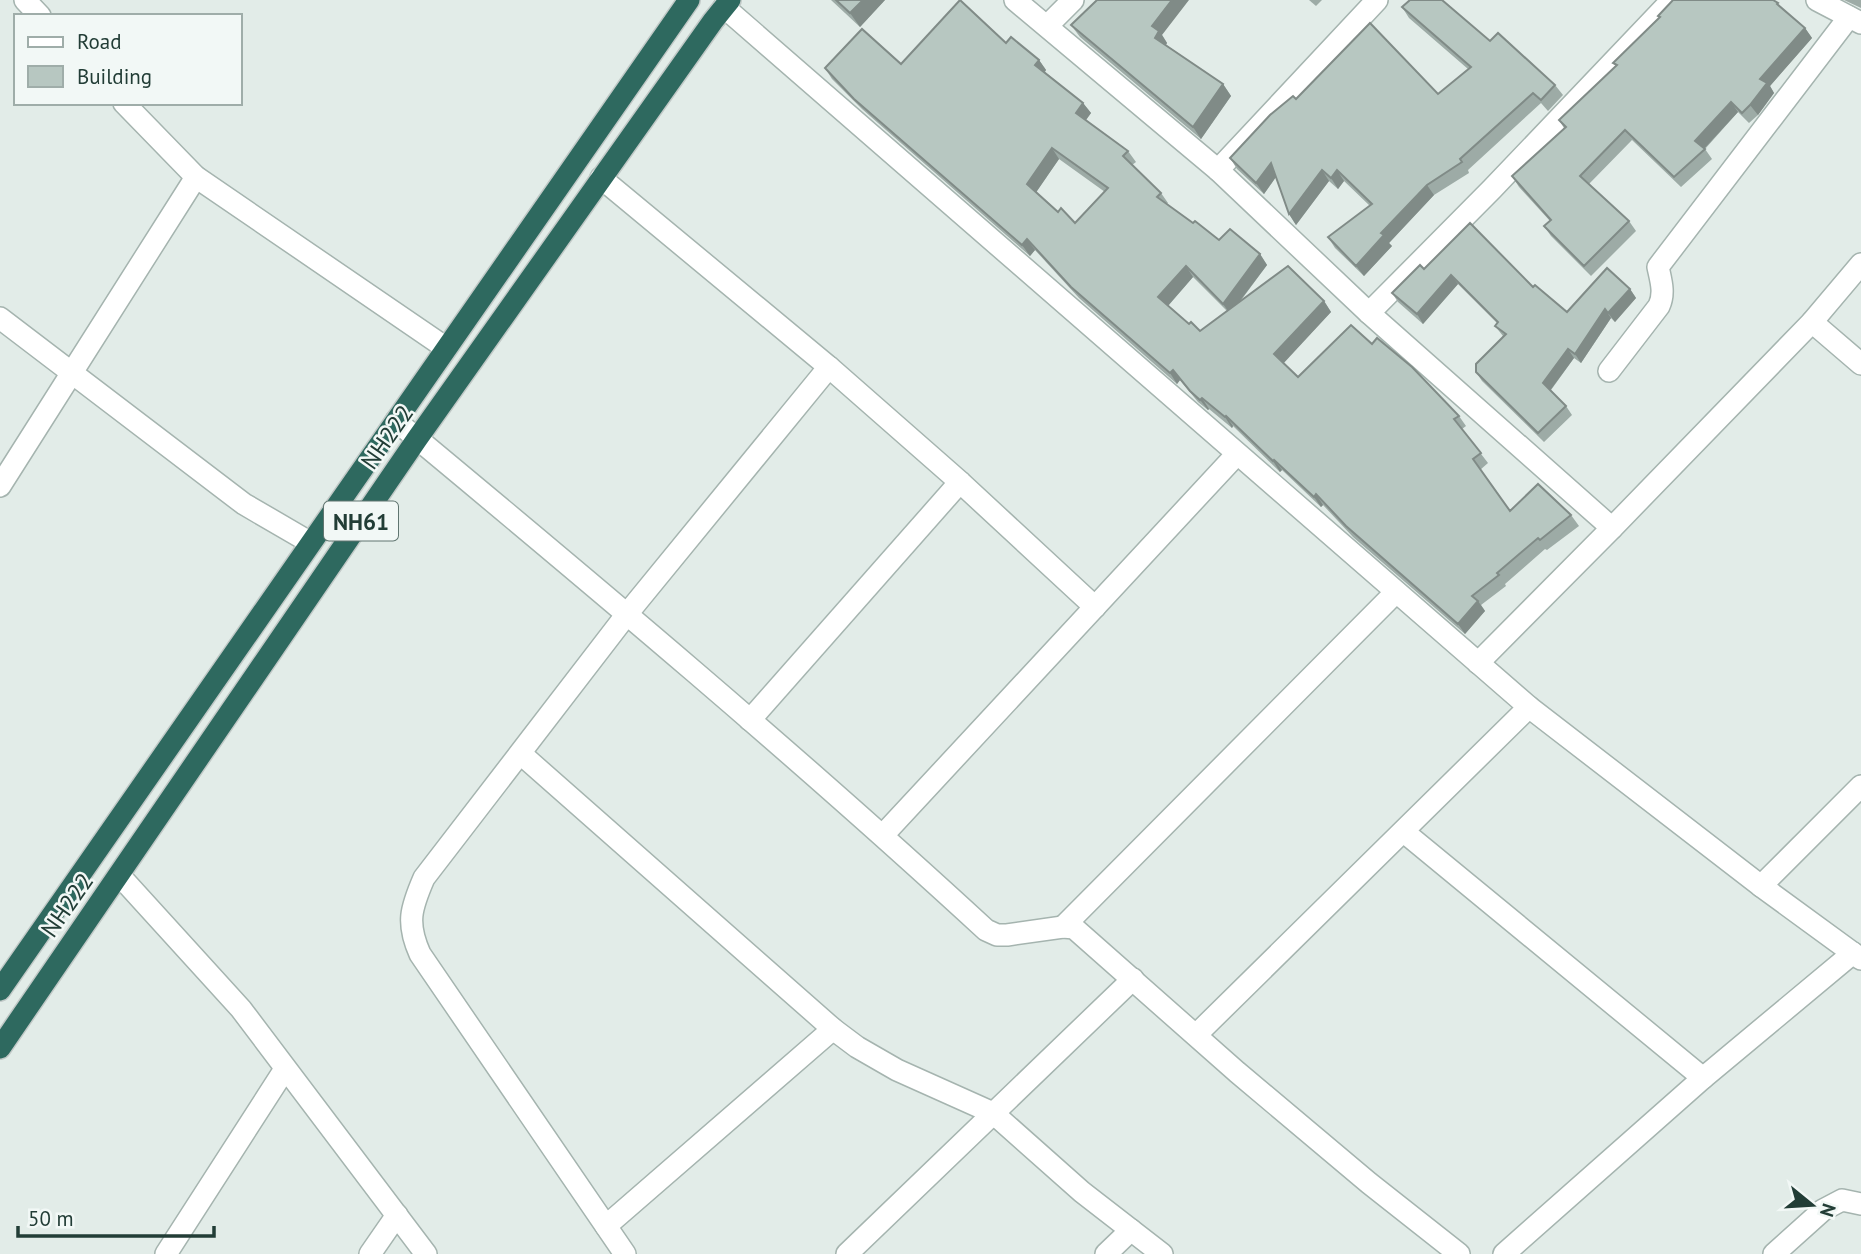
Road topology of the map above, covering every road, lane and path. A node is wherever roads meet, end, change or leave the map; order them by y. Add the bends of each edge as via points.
1 (25, 0) edge
2 (689, 0) edge
3 (1015, 0) edge
4 (1073, 0) edge
5 (1377, 0) edge
6 (1672, 0) edge
7 (1817, 0) edge
8 (727, 4) edge
9 (38, 14) edge
10 (1855, 20) edge
11 (1047, 26) junction
12 (126, 105) edge
13 (1218, 170) junction
14 (196, 177) junction
15 (601, 178) junction
16 (1861, 264) edge
17 (1369, 313) junction
18 (0, 318) edge
19 (1812, 323) junction
20 (446, 348) junction
21 (1861, 364) edge
22 (829, 367) junction
23 (1609, 371) dead end
24 (71, 372) junction
25 (396, 421) junction
26 (417, 439) junction
27 (1237, 454) junction
28 (960, 482) junction
29 (0, 486) edge
30 (1612, 528) junction
31 (311, 543) junction
32 (1396, 592) junction
33 (1095, 607) junction
34 (627, 614) junction
35 (1478, 663) junction
36 (1529, 707) junction
37 (750, 720) junction
38 (521, 754) junction
39 (1861, 786) edge
40 (1404, 832) junction
41 (883, 835) junction
42 (120, 876) junction
43 (1761, 886) junction
44 (1063, 927) junction
45 (1857, 956) edge
46 (1133, 979) junction
47 (0, 990) edge
48 (833, 1029) junction
49 (1196, 1035) junction
50 (0, 1048) edge
51 (285, 1069) junction
52 (1703, 1078) junction
53 (993, 1113) junction
54 (1861, 1204) edge
55 (397, 1215) junction
56 (606, 1226) junction
57 (1131, 1230) junction
58 (166, 1254) edge
59 (370, 1254) edge
60 (426, 1254) edge
61 (625, 1254) edge
62 (847, 1254) edge
63 (1105, 1254) edge
64 (1161, 1254) edge
65 (1459, 1254) edge
66 (1504, 1254) edge
67 (1774, 1254) edge

1 - 9 street
2 - 20 highway, NH222 / NH61
3 - 11 street
4 - 11 street
5 - 13 street
6 - 17 street
7 - 10 street
8 - 15 highway, NH222 / NH61
8 - 27 street
10 - 23 street via 1658,267 1662,286 1659,306
11 - 13 street
12 - 14 street
13 - 17 street
14 - 20 street
14 - 24 street
15 - 22 street
15 - 26 highway, NH222 / NH61
16 - 19 street
17 - 30 street
18 - 24 street
19 - 21 street
19 - 30 street
20 - 25 highway, NH222 / NH61
22 - 28 street
22 - 34 street
24 - 29 street
24 - 31 street via 244,504
25 - 26 street
25 - 31 highway, NH222 / NH61
26 - 34 street
26 - 42 highway, NH222 / NH61
27 - 32 street
27 - 33 street
28 - 33 street
28 - 37 street
30 - 35 street
31 - 47 highway, NH222 / NH61
32 - 35 street
32 - 44 street
33 - 41 street
34 - 37 street
34 - 38 street
35 - 36 street
36 - 40 street
36 - 43 street
37 - 41 street
38 - 48 street
38 - 56 street via 424,878 411,917 412,937
39 - 43 street
40 - 49 street
40 - 52 street
41 - 44 street via 986,930 1007,935
42 - 50 highway, NH222 / NH61
42 - 51 street via 241,1009
43 - 45 street
44 - 46 street via 1074,928
45 - 52 street
46 - 49 street
46 - 53 street
48 - 53 street via 897,1070
48 - 56 street
49 - 65 street
51 - 55 street
51 - 58 street
52 - 66 street
53 - 57 street
53 - 62 street
54 - 67 street via 1842,1200 1823,1210
55 - 59 street
55 - 60 street
56 - 61 street
57 - 63 street
57 - 64 street

